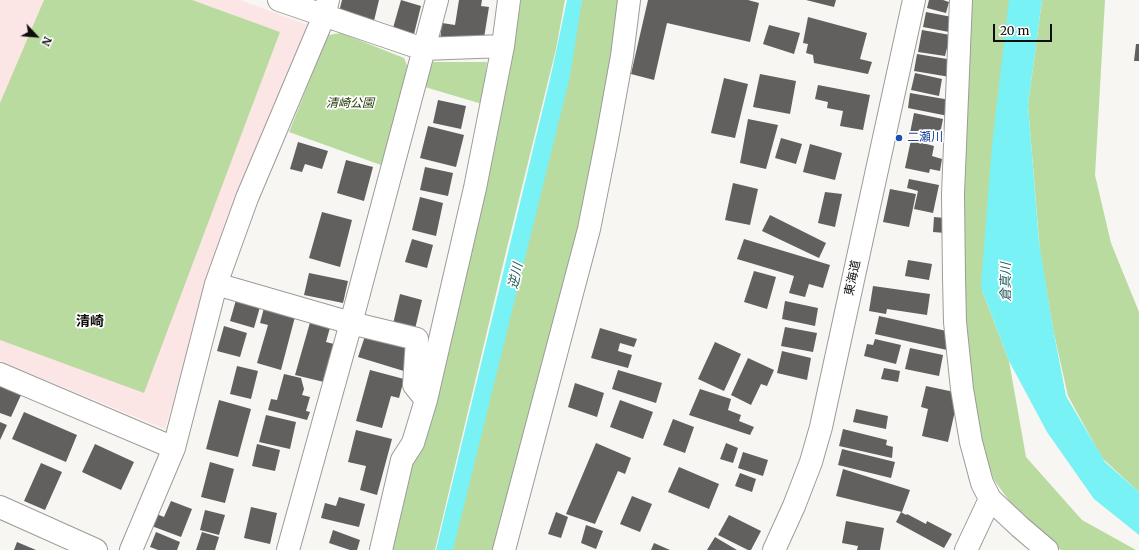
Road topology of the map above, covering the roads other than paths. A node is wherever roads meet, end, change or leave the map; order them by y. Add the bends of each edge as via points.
1 (279, 0) edge
2 (437, 0) edge
3 (509, 0) edge
4 (629, 0) edge
5 (914, 0) edge
6 (960, 0) edge
7 (326, 8) edge
8 (503, 46) junction
9 (423, 49) junction
10 (216, 284) junction
11 (351, 323) junction
12 (0, 374) edge
13 (426, 400) junction
14 (174, 448) junction
15 (990, 499) junction
16 (0, 507) edge
17 (96, 550) edge
18 (131, 550) edge
19 (288, 550) edge
20 (381, 550) edge
21 (504, 550) edge
22 (774, 550) edge
23 (966, 550) edge
24 (1047, 550) edge

1 - 7 street
2 - 9 street
3 - 8 street
4 - 21 street via 622,56 589,229
5 - 22 street, 東海道 via 821,426 811,462
6 - 15 street via 953,194 955,322 971,442 982,483
7 - 9 street
7 - 10 street via 247,198
8 - 9 street
8 - 13 street via 476,188
9 - 11 street
10 - 11 street
10 - 14 street
11 - 13 street via 417,339 414,385
11 - 19 street
12 - 14 street
13 - 20 street via 413,443 402,460
14 - 18 street
15 - 23 street
15 - 24 street
16 - 17 street

